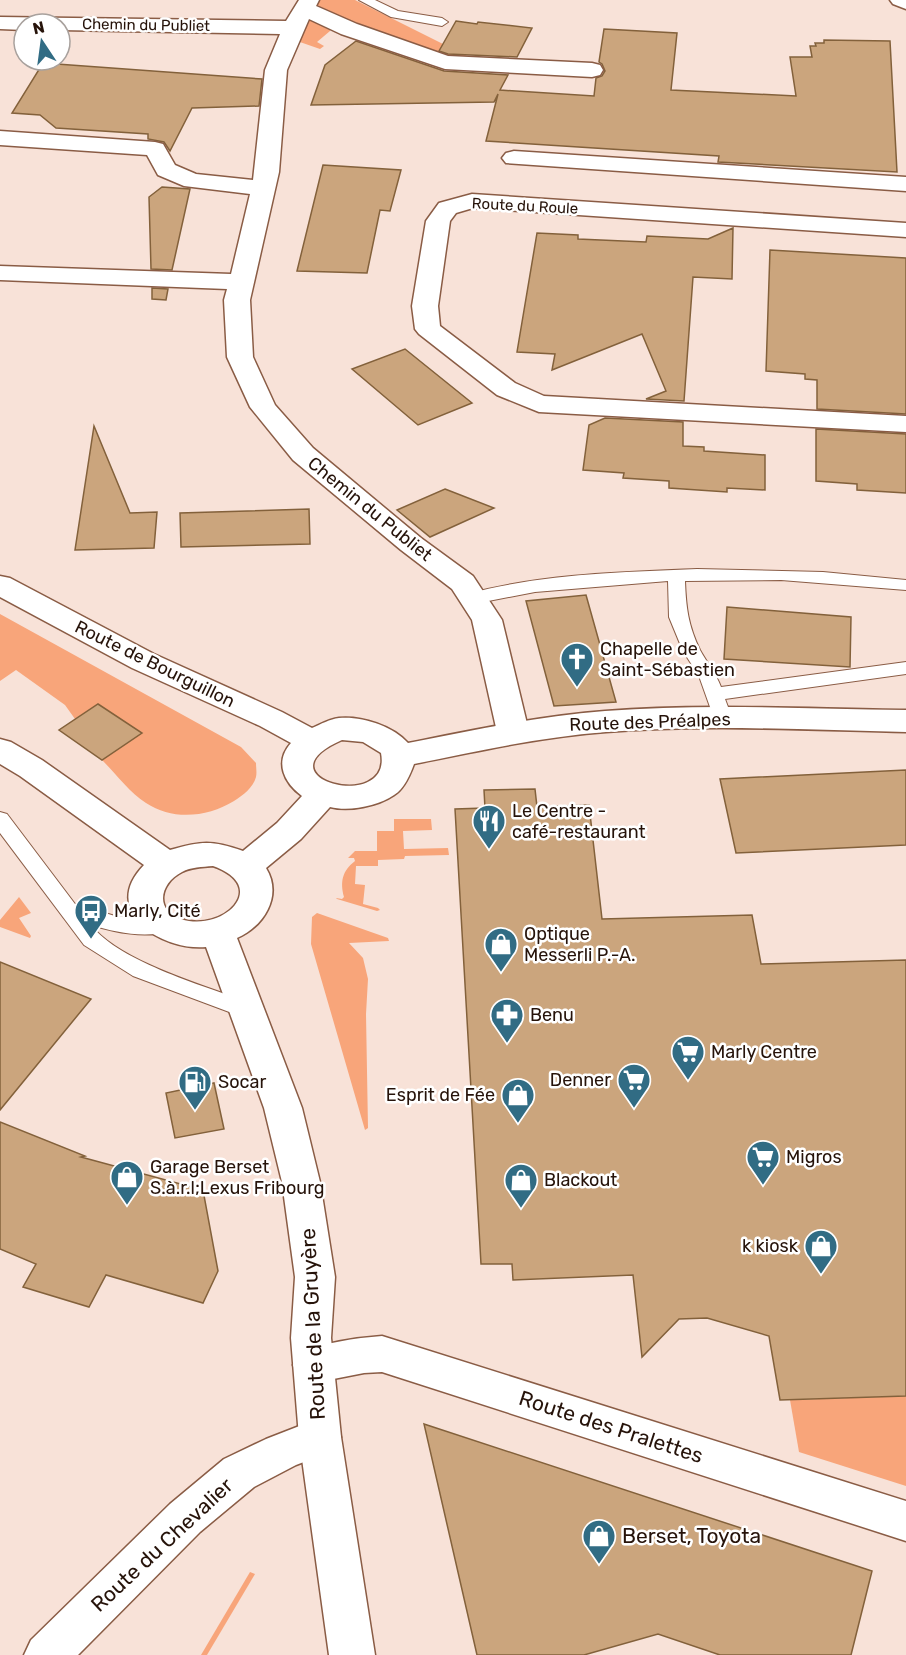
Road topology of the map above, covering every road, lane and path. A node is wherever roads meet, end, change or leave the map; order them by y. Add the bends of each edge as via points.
1 (365, 0) edge
2 (900, 0) edge
3 (906, 3) edge
4 (302, 12) edge
5 (442, 22) dead end
6 (0, 23) edge
7 (592, 70) dead end
8 (0, 138) edge
9 (514, 158) dead end
10 (906, 184) edge
11 (262, 188) junction
12 (906, 230) edge
13 (0, 273) edge
14 (241, 282) junction
15 (906, 424) edge
16 (676, 576) junction
17 (0, 585) edge
18 (906, 585) edge
19 (473, 598) junction
20 (906, 668) edge
21 (718, 706) junction
22 (906, 721) edge
23 (513, 732) junction
24 (310, 740) junction
25 (0, 750) edge
26 (398, 756) junction
27 (323, 795) junction
28 (0, 819) edge
29 (167, 865) junction
30 (246, 867) junction
31 (69, 910) junction
32 (162, 926) junction
33 (218, 933) junction
34 (247, 1010) junction
35 (313, 1365) junction
36 (320, 1437) junction
37 (906, 1521) edge
38 (47, 1655) edge
39 (352, 1655) edge

1 - 5 lane via 395,14
2 - 3 street
4 - 6 street, Chemin du Publiet
4 - 7 street, Chemin du Publiet via 446,62
4 - 11 street, Chemin du Publiet via 276,70 267,172
8 - 11 street via 155,149 166,170 192,181
9 - 10 street
11 - 14 street, Chemin du Publiet
12 - 15 street, Route du Roule via 472,201 447,208 438,221 425,306 428,328 506,389 538,404
13 - 14 street
14 - 19 street, Chemin du Publiet via 237,300 240,357 263,407 303,454 463,583
16 - 18 lane
16 - 19 lane via 498,591
16 - 21 lane via 678,617 708,676
17 - 24 street, Route de Bourguillon via 143,661
19 - 23 street, Chemin du Publiet via 487,620
20 - 21 lane
21 - 22 street, Route des Préalpes
21 - 23 street, Route des Préalpes
23 - 26 street, Route des Préalpes
24 - 26 street via 338,729 369,731 382,737
24 - 27 street via 301,749 297,770 302,780
25 - 29 street
26 - 27 street via 398,767 384,787 355,798
27 - 30 street via 290,831
28 - 31 lane
29 - 30 street via 208,854 226,856
29 - 32 street via 150,881 146,900 153,918
30 - 33 street via 257,886 252,909 244,919
31 - 32 lane via 128,926
31 - 34 lane via 91,940 140,970
32 - 33 street via 188,934
33 - 34 street, Route de la Gruyère
34 - 35 street, Route de la Gruyère via 283,1108 301,1182 315,1276
35 - 36 street, Route de la Gruyère
35 - 37 street, Route des Pralettes via 382,1354
36 - 38 street, Route du Chevalier via 239,1473 185,1518
36 - 39 street, Route de la Gruyère

